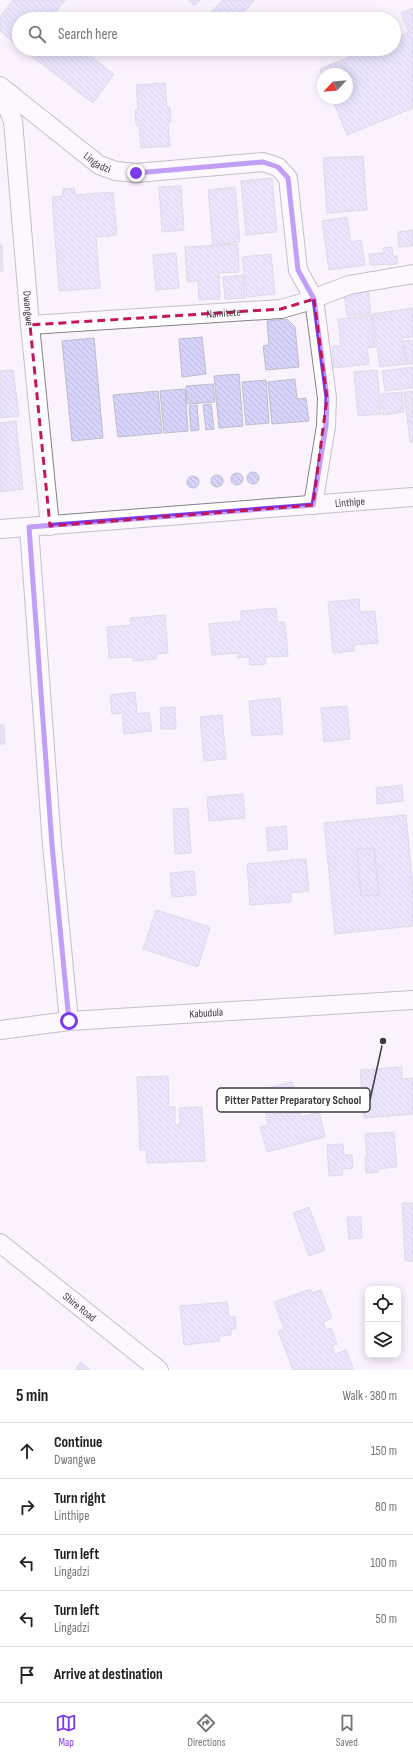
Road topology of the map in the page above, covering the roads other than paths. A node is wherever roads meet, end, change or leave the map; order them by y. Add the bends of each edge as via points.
1 (0, 86) edge
2 (0, 93) edge
3 (413, 274) edge
4 (314, 299) junction
5 (30, 325) junction
6 (413, 497) edge
7 (313, 505) junction
8 (50, 526) junction
9 (29, 527) junction
10 (0, 529) edge
11 (413, 1000) edge
12 (69, 1021) junction
13 (0, 1030) edge
14 (0, 1243) edge
15 (159, 1370) edge

1 - 4 street, Lingadzi via 99,165 116,171 136,173 263,162 278,167 288,178 298,270
2 - 5 street, Dwangwe via 13,121
3 - 4 street, Namitete via 350,285
4 - 5 street, Namitete via 281,309
4 - 7 street, Lingadzi via 327,398 326,426
5 - 8 street, Dwangwe
6 - 7 street, Linthipe
7 - 8 street, Linthipe
8 - 9 street, Linthipe
9 - 10 street, Linthipe
9 - 12 street via 52,845
11 - 12 street, Kabudula
12 - 13 street, Kabudula
14 - 15 street, Shire Road

